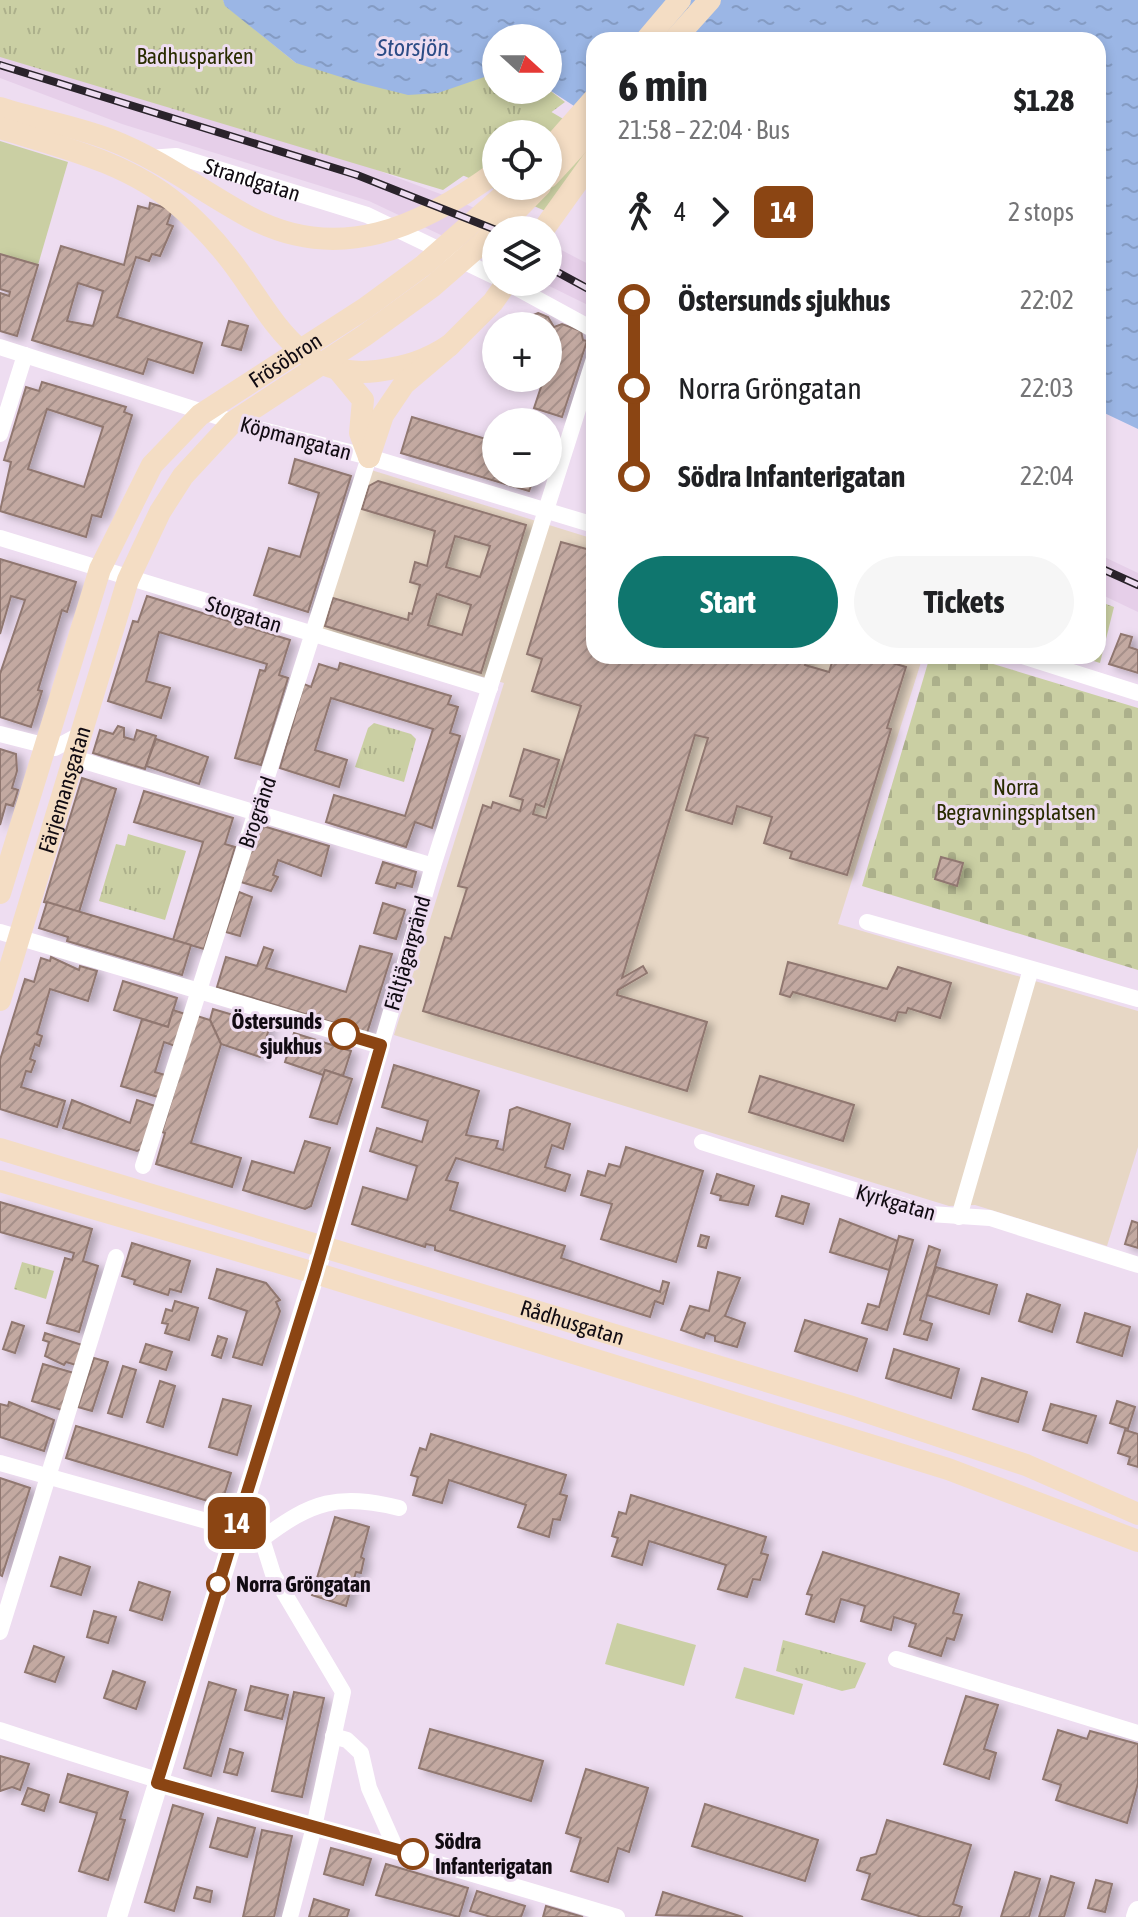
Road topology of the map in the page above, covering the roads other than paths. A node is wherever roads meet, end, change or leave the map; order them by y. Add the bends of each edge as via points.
1 (680, 0) edge
2 (711, 0) edge
3 (653, 32) edge
4 (681, 32) edge
5 (687, 32) edge
6 (586, 99) edge
7 (0, 108) edge
8 (586, 108) edge
9 (561, 120) edge
10 (0, 128) edge
11 (562, 135) edge
12 (586, 136) edge
13 (147, 158) junction
14 (562, 162) edge
15 (586, 170) edge
16 (482, 181) edge
17 (498, 200) edge
18 (526, 200) edge
19 (510, 216) edge
20 (553, 216) edge
21 (482, 242) edge
22 (482, 270) edge
23 (497, 296) edge
24 (532, 296) edge
25 (586, 326) edge
26 (450, 345) junction
27 (0, 347) edge
28 (25, 355) junction
29 (339, 371) junction
30 (586, 384) edge
31 (0, 434) edge
32 (369, 457) junction
33 (545, 511) junction
34 (586, 523) edge
35 (0, 538) edge
36 (100, 569) junction
37 (128, 580) junction
38 (313, 635) junction
39 (1047, 664) edge
40 (490, 688) junction
41 (1138, 693) edge
42 (0, 734) edge
43 (81, 734) junction
44 (44, 748) junction
45 (74, 758) junction
46 (258, 812) junction
47 (433, 866) junction
48 (0, 893) edge
49 (867, 922) dead end
50 (10, 935) edge
51 (1031, 969) junction
52 (198, 991) junction
53 (1138, 999) edge
54 (0, 1000) edge
55 (381, 1045) junction
56 (702, 1142) dead end
57 (0, 1149) edge
58 (143, 1166) dead end
59 (0, 1181) edge
60 (959, 1217) junction
61 (323, 1247) junction
62 (116, 1257) dead end
63 (1138, 1265) edge
64 (315, 1273) junction
65 (0, 1463) edge
66 (48, 1477) junction
67 (399, 1508) dead end
68 (1138, 1514) edge
69 (235, 1529) junction
70 (1138, 1541) edge
71 (0, 1632) edge
72 (896, 1659) dead end
73 (0, 1730) edge
74 (1138, 1733) edge
75 (333, 1736) junction
76 (157, 1783) junction
77 (314, 1827) junction
78 (396, 1849) junction
79 (1138, 1911) edge
80 (117, 1917) edge
81 (290, 1917) edge
82 (617, 1917) edge
83 (1136, 1917) edge

1 - 3 main road
2 - 4 main road
2 - 5 main road
6 - 9 main road
7 - 13 main road, Strandgatan via 111,140
8 - 11 main road
10 - 29 main road via 125,171 176,203 229,258 288,339 304,354
12 - 14 main road
13 - 16 main road via 252,219 311,237 385,234 429,216
13 - 22 street, Strandgatan via 176,156 367,215
15 - 20 main road
17 - 36 main road, Frösöbron via 364,309 200,415 152,465
18 - 19 main road, Frösöbron
21 - 37 main road, Frösöbron via 399,311 233,422 183,476
23 - 26 main road
24 - 25 street
26 - 29 main road via 425,362 406,367
26 - 32 main road via 404,384 383,415
27 - 28 street, Köpmangatan
28 - 31 street
28 - 32 street, Köpmangatan via 247,426
29 - 32 main road via 363,400 360,433
30 - 33 street, Fältjägargränd
32 - 33 street, Köpmangatan
32 - 38 street, Brogränd
33 - 34 street, Köpmangatan
33 - 40 street, Fältjägargränd
35 - 36 street, Storgatan
36 - 37 street, Storgatan
36 - 44 main road, Färjemansgatan
37 - 38 street, Storgatan
37 - 43 main road, Färjemansgatan
38 - 40 street, Storgatan
38 - 46 street, Brogränd
39 - 41 street
40 - 47 street, Fältjägargränd
42 - 44 street
43 - 44 street via 67,744
43 - 45 main road, Färjemansgatan
44 - 48 main road, Färjemansgatan
45 - 46 street
45 - 50 main road, Färjemansgatan
46 - 47 street
46 - 52 street, Brogränd
47 - 55 street, Fältjägargränd
49 - 51 street
50 - 52 street
50 - 54 main road, Färjemansgatan
51 - 53 street
51 - 60 street
52 - 55 street
52 - 58 street, Brogränd
55 - 61 street, Fältjägargränd
56 - 60 street, Kyrkgatan via 930,1214
57 - 61 main road, Rådhusgatan
59 - 64 main road, Rådhusgatan
60 - 63 street, Kyrkgatan via 990,1218
61 - 64 street, Fältjägargränd
61 - 68 main road, Rådhusgatan via 849,1406 1026,1465
62 - 66 street
64 - 69 street, Fältjägargränd
64 - 70 main road, Rådhusgatan via 948,1469
65 - 66 street
66 - 69 street
66 - 71 street
67 - 75 street via 362,1499 329,1501 282,1523 262,1539 273,1574 343,1692
69 - 76 street, Fältjägargränd
72 - 74 street
73 - 76 street
75 - 77 street
75 - 78 street via 361,1753 369,1788
76 - 77 street
76 - 80 street, Fältjägargränd
77 - 78 street
77 - 81 street
78 - 82 street
79 - 83 street

